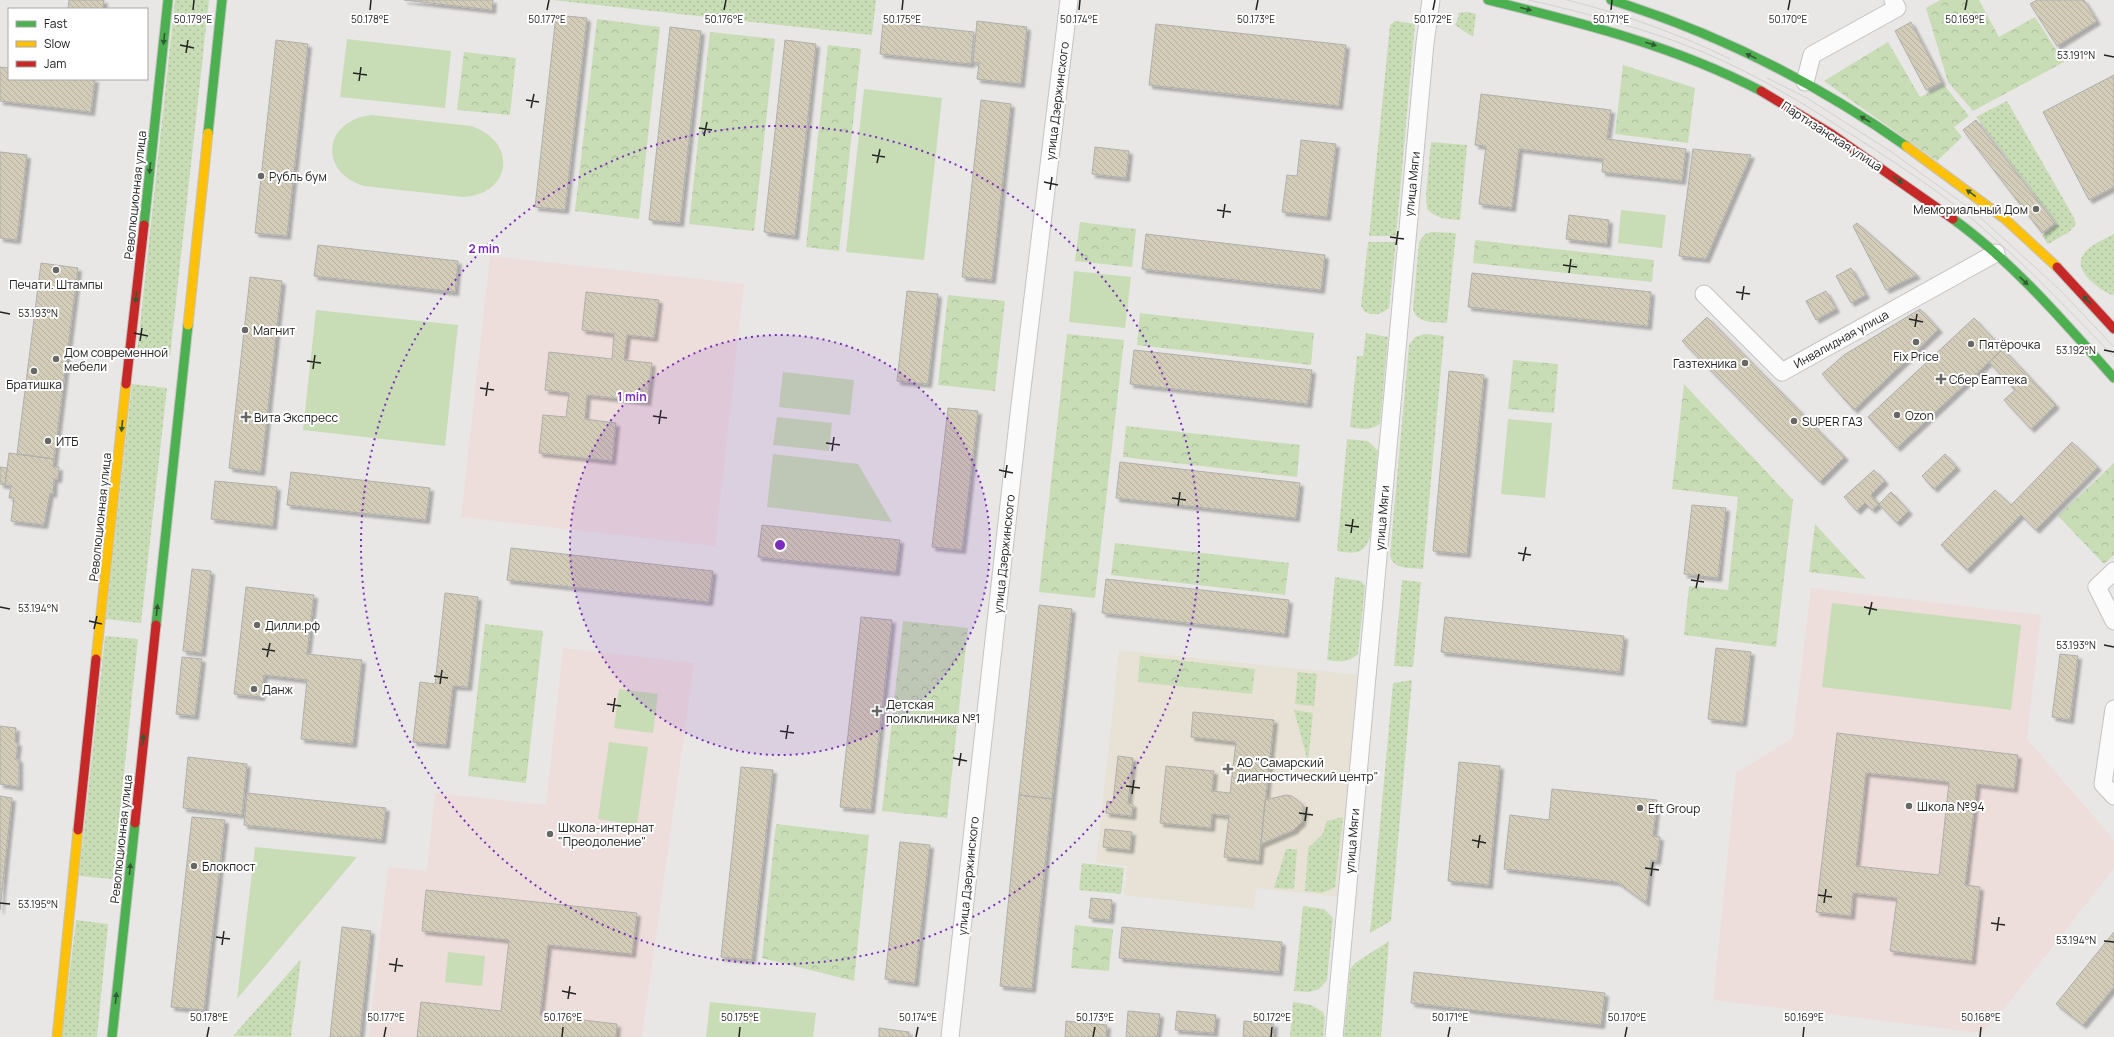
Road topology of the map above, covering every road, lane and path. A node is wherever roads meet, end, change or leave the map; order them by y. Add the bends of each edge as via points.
1 (168, 0) edge
2 (222, 0) edge
3 (1069, 0) edge
4 (1431, 0) edge
5 (1488, 0) edge
6 (1611, 0) edge
7 (1893, 0) edge
8 (1804, 82) junction
9 (1996, 254) junction
10 (1704, 294) dead end
11 (2114, 328) edge
12 (2114, 378) edge
13 (2114, 571) edge
14 (2114, 621) edge
15 (2114, 709) edge
16 (2114, 796) edge
17 (58, 1037) edge
18 (112, 1037) edge
19 (950, 1037) edge
20 (1334, 1037) edge

1 -> 17 main road, Революционная улица
18 -> 2 main road, Революционная улица
3 - 19 street, улица Дзержинского via 1020,405
4 - 20 street, улица Мяги
5 -> 9 main road, Партизанская улица via 1587,24 1679,54 1732,76 1794,108 1881,168
8 -> 6 main road via 1694,28
7 - 8 street via 1897,8 1812,55
11 -> 8 main road via 2048,258 1978,198 1884,130
9 - 10 street, Инвалидная улица via 1782,372
9 -> 12 main road, Партизанская улица via 2044,300
13 - 14 street via 2097,587
15 - 16 street via 2103,784

